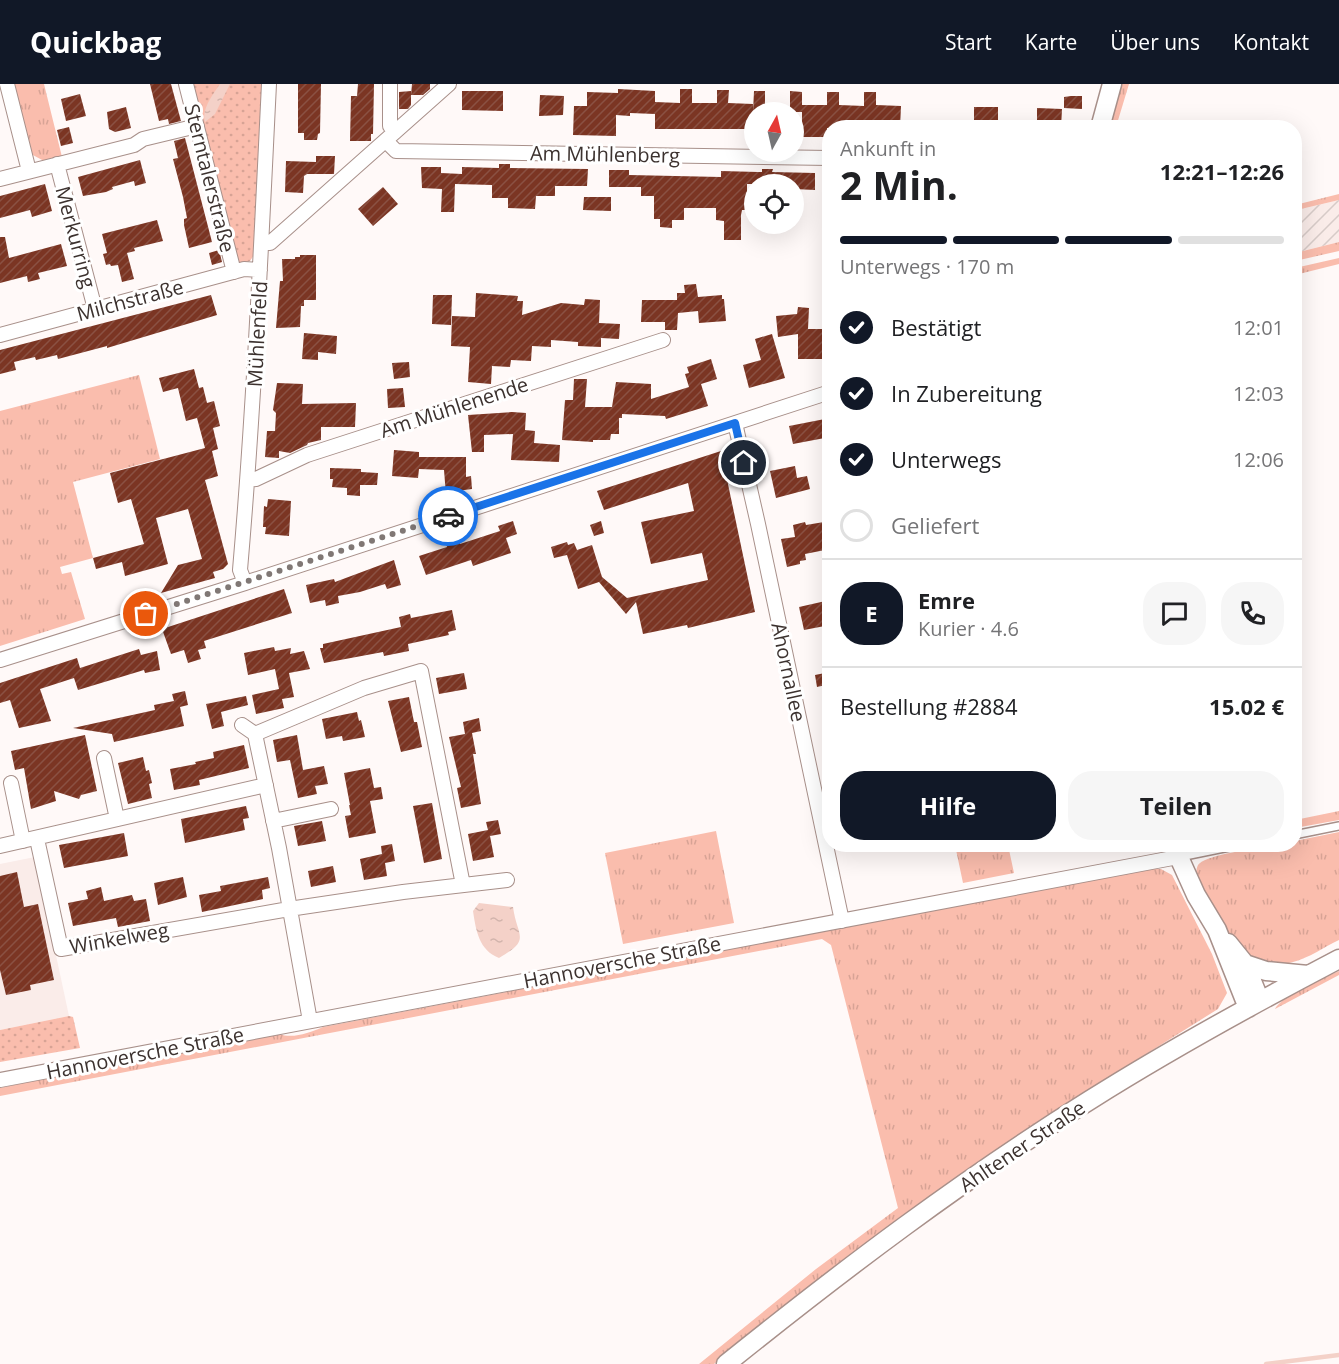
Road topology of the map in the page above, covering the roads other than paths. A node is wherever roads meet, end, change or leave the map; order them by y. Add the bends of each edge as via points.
1 (8, 84) edge
2 (186, 84) edge
3 (269, 84) edge
4 (390, 84) edge
5 (449, 84) edge
6 (1112, 84) edge
7 (1102, 120) edge
8 (197, 126) junction
9 (391, 137) junction
10 (822, 158) edge
11 (57, 164) junction
12 (29, 171) junction
13 (0, 179) edge
14 (262, 243) junction
15 (260, 270) junction
16 (234, 272) junction
17 (95, 309) junction
18 (0, 335) edge
19 (663, 340) dead end
20 (822, 395) edge
21 (735, 423) junction
22 (248, 480) junction
23 (244, 583) junction
24 (0, 660) edge
25 (242, 725) dead end
26 (255, 734) junction
27 (104, 758) dead end
28 (11, 783) dead end
29 (266, 785) junction
30 (331, 808) dead end
31 (117, 819) junction
32 (273, 821) junction
33 (822, 826) edge
34 (1339, 826) edge
35 (1302, 833) edge
36 (30, 840) junction
37 (0, 846) edge
38 (827, 852) edge
39 (1170, 852) edge
40 (1176, 852) edge
41 (507, 880) dead end
42 (462, 885) junction
43 (289, 909) junction
44 (842, 921) junction
45 (1216, 930) junction
46 (1339, 959) edge
47 (1245, 964) junction
48 (1308, 975) junction
49 (1254, 1004) junction
50 (310, 1021) junction
51 (0, 1080) edge
52 (726, 1364) edge

1 - 12 street, Merkurring
2 - 8 street, Sterntalerstraße
3 - 14 street, Mühlenfeld
4 - 9 street
5 - 9 street
6 - 7 main road
8 - 11 street, Merkurring
8 - 16 street, Sterntalerstraße
9 - 10 street, Am Mühlenberg via 396,151
9 - 14 street via 270,243
11 - 12 street, Merkurring
11 - 17 street, Merkurring
12 - 13 street, Merkurring
14 - 15 street, Mühlenfeld
15 - 16 street, Milchstraße
15 - 22 street, Mühlenfeld
16 - 17 street, Milchstraße
17 - 18 street, Milchstraße
19 - 22 street, Am Mühlenende via 307,455
20 - 21 street
21 - 23 street
21 - 33 street, Ahornallee
22 - 23 street, Mühlenfeld via 240,570
23 - 24 street
25 - 26 street
26 - 29 street
26 - 42 street via 364,688 421,671
27 - 31 street
28 - 36 street
29 - 31 street
29 - 32 street
30 - 32 street
31 - 36 street
32 - 43 street
34 - 35 lane
36 - 37 street
36 - 43 street, Winkelweg via 61,949
38 - 44 street, Ahornallee
39 - 44 street, Hannoversche Straße
40 - 45 main road
41 - 42 street
42 - 43 street
43 - 50 street
44 - 50 street, Hannoversche Straße
45 - 47 main road
45 - 49 main road
46 - 48 main road, Ahltener Straße
47 - 48 main road via 1266,971
47 - 49 main road
48 - 49 main road, Ahltener Straße
49 - 52 main road, Ahltener Straße via 1088,1101 960,1187 818,1290
50 - 51 street, Hannoversche Straße

